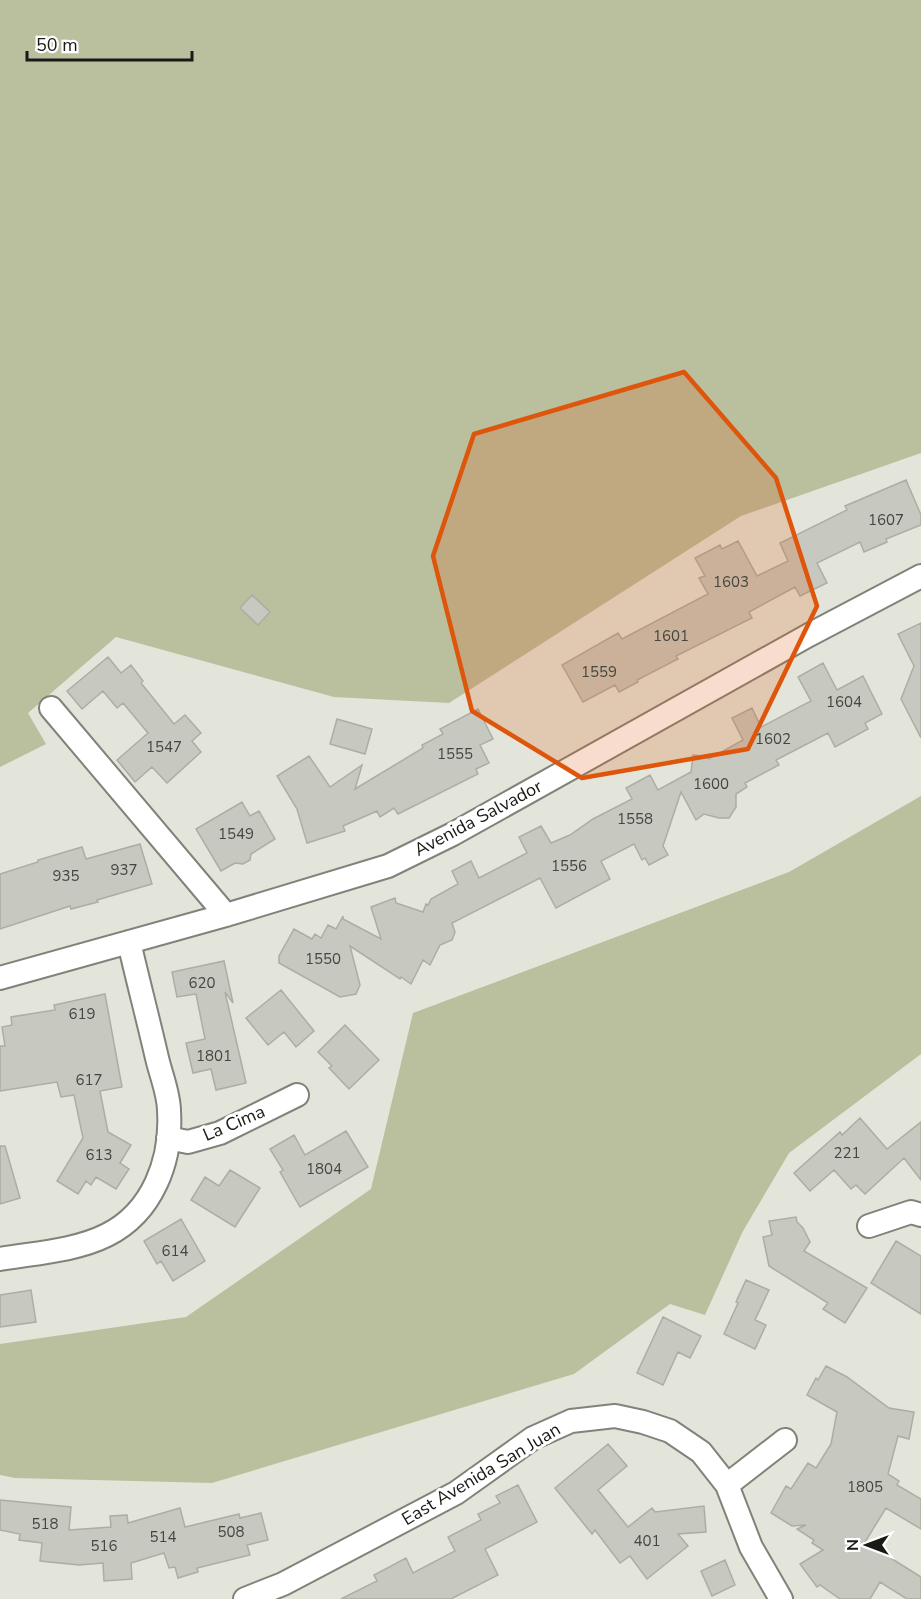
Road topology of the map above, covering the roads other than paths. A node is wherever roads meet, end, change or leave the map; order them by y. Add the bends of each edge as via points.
1 (921, 576) edge
2 (51, 708) dead end
3 (225, 915) junction
4 (129, 942) junction
5 (0, 978) edge
6 (297, 1095) dead end
7 (168, 1138) junction
8 (921, 1215) edge
9 (869, 1226) dead end
10 (0, 1259) edge
11 (785, 1440) dead end
12 (726, 1485) junction
13 (245, 1599) edge
14 (781, 1599) edge

1 - 3 street, Avenida Salvador via 453,834 397,861
2 - 3 street
3 - 4 street, Avenida Salvador
4 - 5 street, Avenida Salvador
4 - 7 street via 170,1109
6 - 7 street, La Cima via 220,1133 188,1142
7 - 10 street via 164,1165 154,1188 136,1213 108,1234 83,1244
8 - 9 street via 911,1212
11 - 12 street
12 - 13 street, East Avenida San Juan via 701,1452 670,1431 615,1416 571,1421 533,1438 456,1493 283,1584
12 - 14 street, East Avenida San Juan via 751,1547

